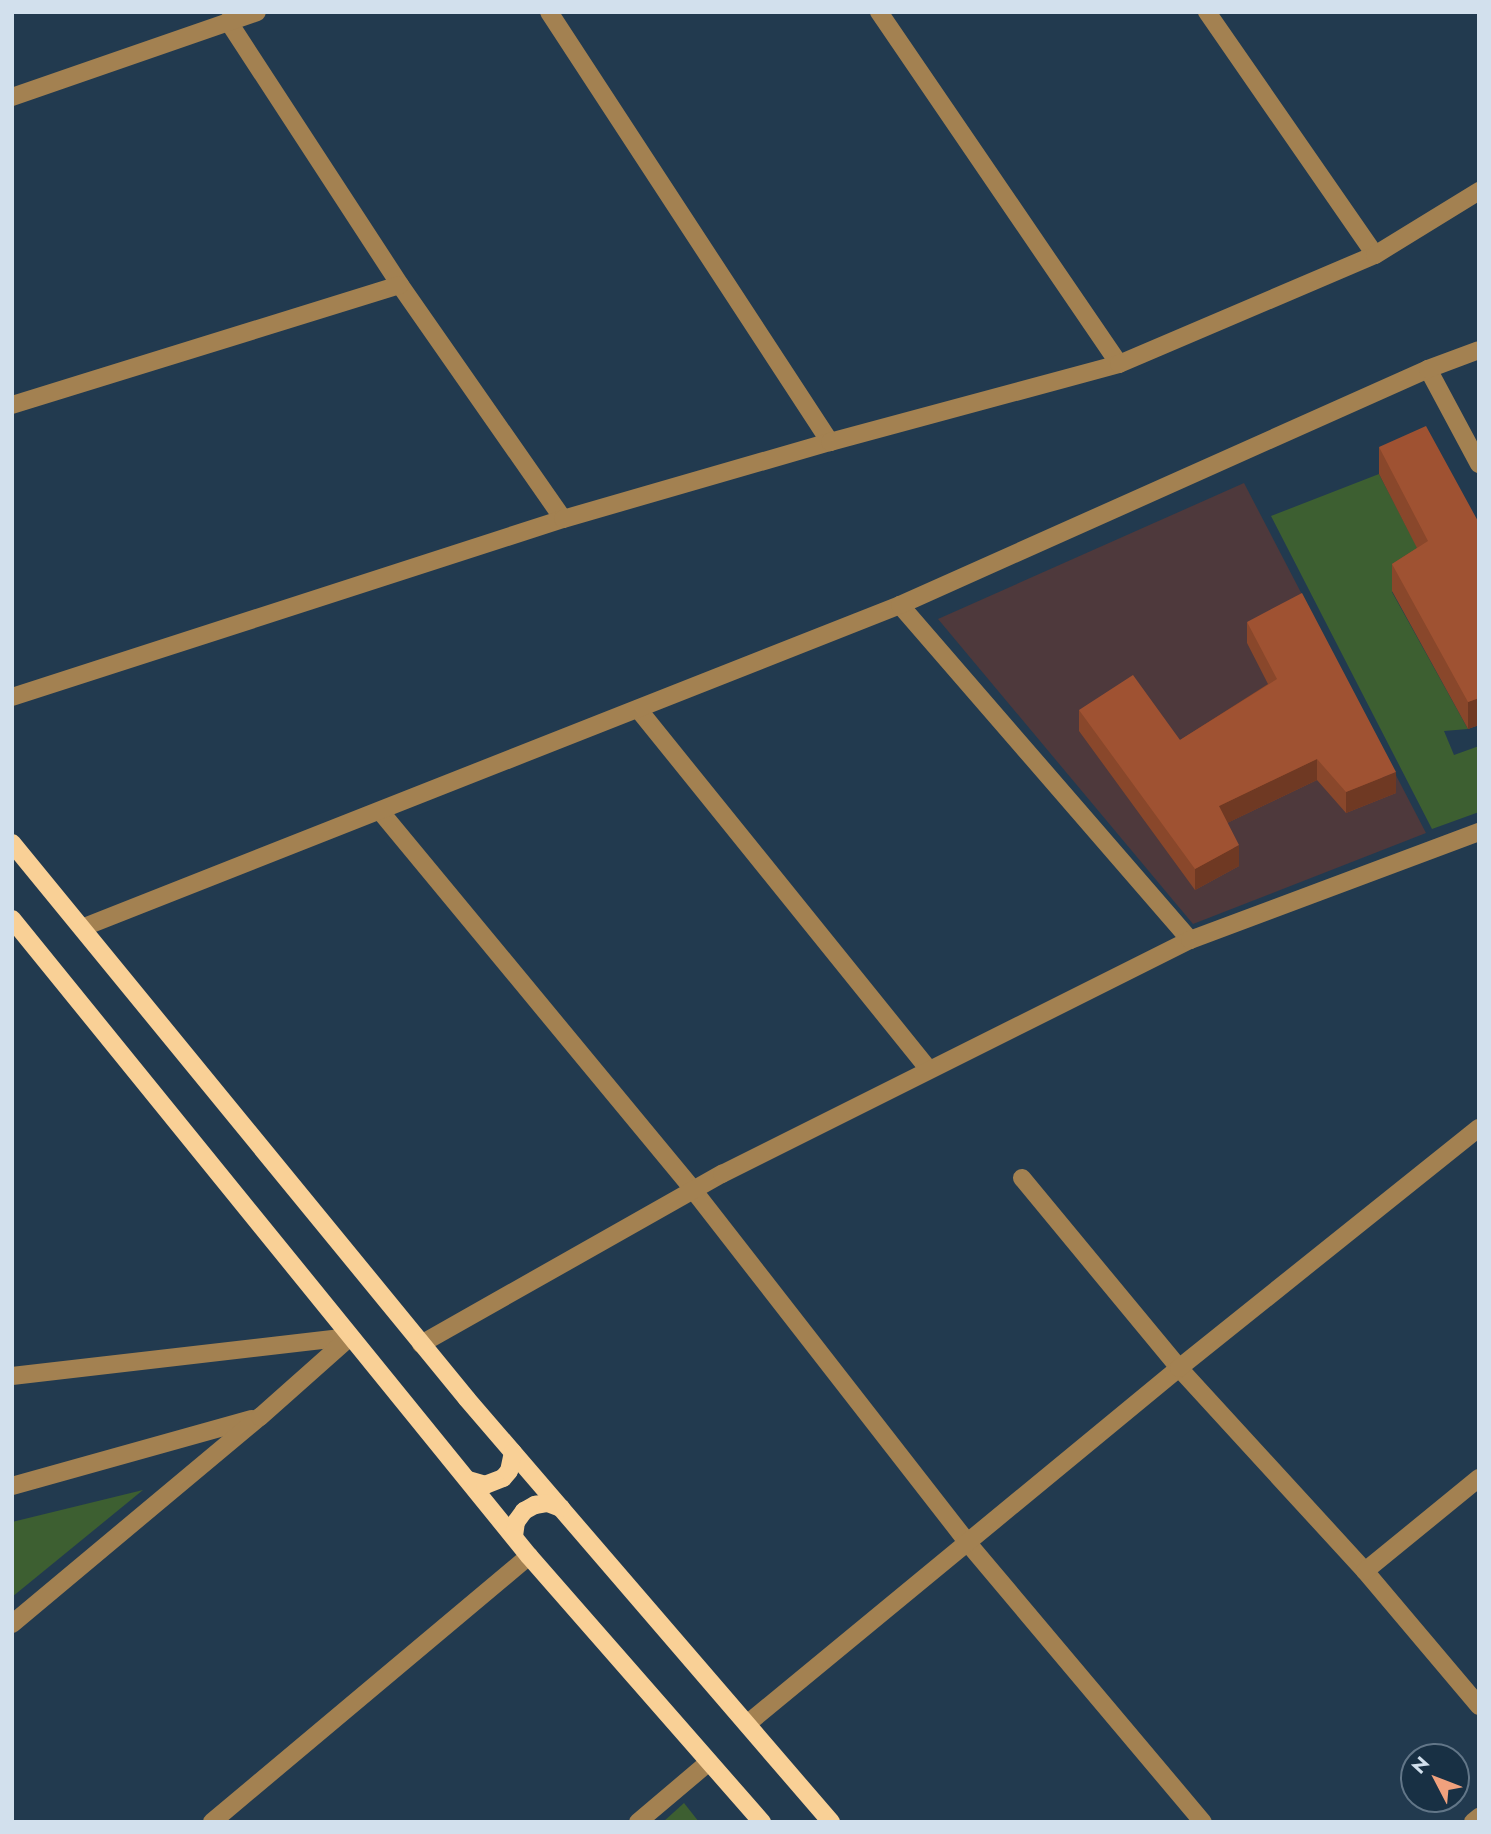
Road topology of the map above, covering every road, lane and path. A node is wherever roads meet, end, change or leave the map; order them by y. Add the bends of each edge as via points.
1 (257, 12) edge
2 (549, 12) edge
3 (879, 12) edge
4 (1207, 12) edge
5 (228, 21) junction
6 (12, 97) edge
7 (1479, 191) edge
8 (1375, 255) junction
9 (400, 285) junction
10 (1479, 350) edge
11 (1119, 364) junction
12 (1428, 369) junction
13 (12, 405) edge
14 (830, 442) junction
15 (1479, 464) edge
16 (563, 520) junction
17 (900, 605) junction
18 (12, 697) edge
19 (638, 709) junction
20 (380, 811) junction
21 (1479, 832) edge
22 (12, 843) edge
23 (12, 919) edge
24 (84, 928) junction
25 (1190, 940) junction
26 (929, 1069) junction
27 (1479, 1128) edge
28 (1022, 1178) dead end
29 (694, 1191) junction
30 (350, 1337) junction
31 (421, 1344) junction
32 (1179, 1368) junction
33 (12, 1376) edge
34 (260, 1416) junction
35 (513, 1452) junction
36 (1479, 1478) edge
37 (468, 1480) junction
38 (12, 1486) edge
39 (561, 1508) junction
40 (514, 1536) junction
41 (967, 1542) junction
42 (529, 1556) junction
43 (1365, 1571) junction
44 (12, 1624) edge
45 (1479, 1706) edge
46 (747, 1724) junction
47 (709, 1762) junction
48 (1479, 1817) edge
49 (212, 1822) edge
50 (638, 1822) edge
51 (762, 1822) edge
52 (831, 1822) edge
53 (1203, 1822) edge
54 (1473, 1822) edge

1 - 5 street
2 - 14 street
3 - 11 street
4 - 8 street
5 - 6 street
5 - 9 street
7 - 8 street
8 - 11 street
9 - 13 street
9 - 16 street
10 - 12 street
11 - 14 street
12 - 15 street
12 - 17 street
14 - 16 street
16 - 18 street
17 - 19 street
17 - 25 street
19 - 20 street
19 - 26 street
20 - 24 street
20 - 29 street
21 - 25 street
22 - 24 main road
23 - 30 main road
24 - 31 main road
25 - 26 street
26 - 29 street
27 - 32 street
28 - 32 street
29 - 31 street
29 - 41 street
30 - 33 street
30 - 34 street
30 - 37 main road
31 - 35 main road
32 - 41 street
32 - 43 street
34 - 38 street
34 - 44 street
35 - 37 main road via 503,1478 485,1485
35 - 39 main road
36 - 43 street
37 - 40 main road
39 - 40 main road via 535,1504 516,1522
39 - 46 main road
40 - 42 main road
41 - 46 street
41 - 53 street
42 - 47 main road
42 - 49 street
43 - 45 street
46 - 52 main road
47 - 50 street
47 - 51 main road
48 - 54 street

